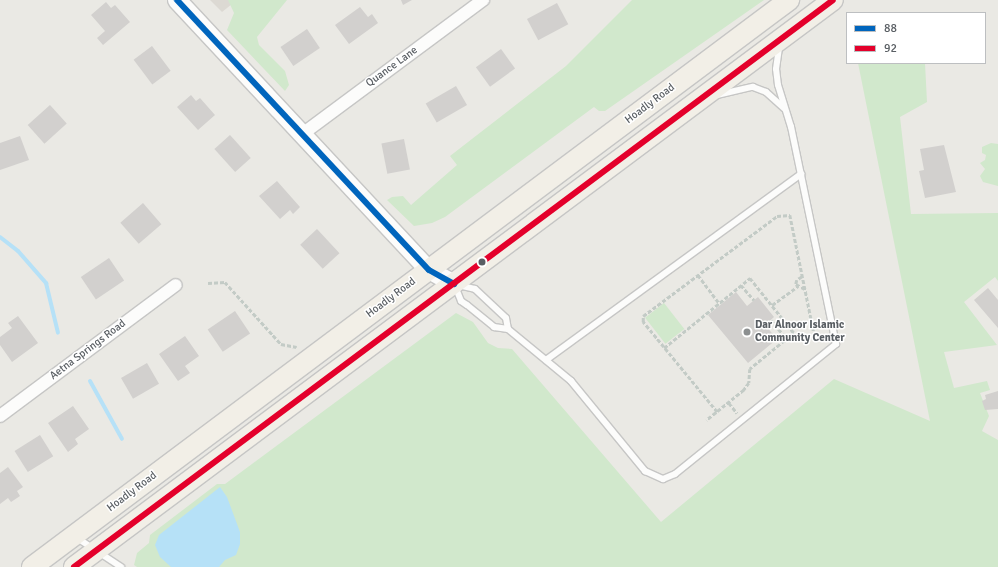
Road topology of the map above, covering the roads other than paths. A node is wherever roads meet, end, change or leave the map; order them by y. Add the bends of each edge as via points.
1 (177, 0) edge
2 (483, 0) edge
3 (789, 0) edge
4 (834, 0) edge
5 (779, 41) junction
6 (703, 99) junction
7 (785, 110) junction
8 (301, 135) junction
9 (801, 174) junction
10 (429, 270) junction
11 (454, 284) junction
12 (176, 285) dead end
13 (508, 329) junction
14 (546, 360) junction
15 (0, 416) edge
16 (74, 535) junction
17 (96, 550) junction
18 (32, 567) edge
19 (74, 567) edge
20 (121, 567) edge

1 - 8 street
2 - 8 street, Quance Lane
3 - 10 main road, Hoadly Road
4 - 5 main road
5 - 6 main road
5 - 7 lane via 776,78
6 - 7 lane via 753,87 766,92
6 - 11 main road
7 - 9 lane
8 - 10 street
9 - 14 lane
9 - 14 lane via 836,344 675,474 663,479 645,471 571,381
10 - 11 street
10 - 16 main road, Hoadly Road
11 - 13 lane via 462,301 494,327
11 - 13 lane via 475,289 506,318
11 - 17 main road
12 - 15 street, Aetna Springs Road
13 - 14 lane
16 - 17 lane
16 - 18 main road, Hoadly Road
17 - 19 main road
17 - 20 lane

